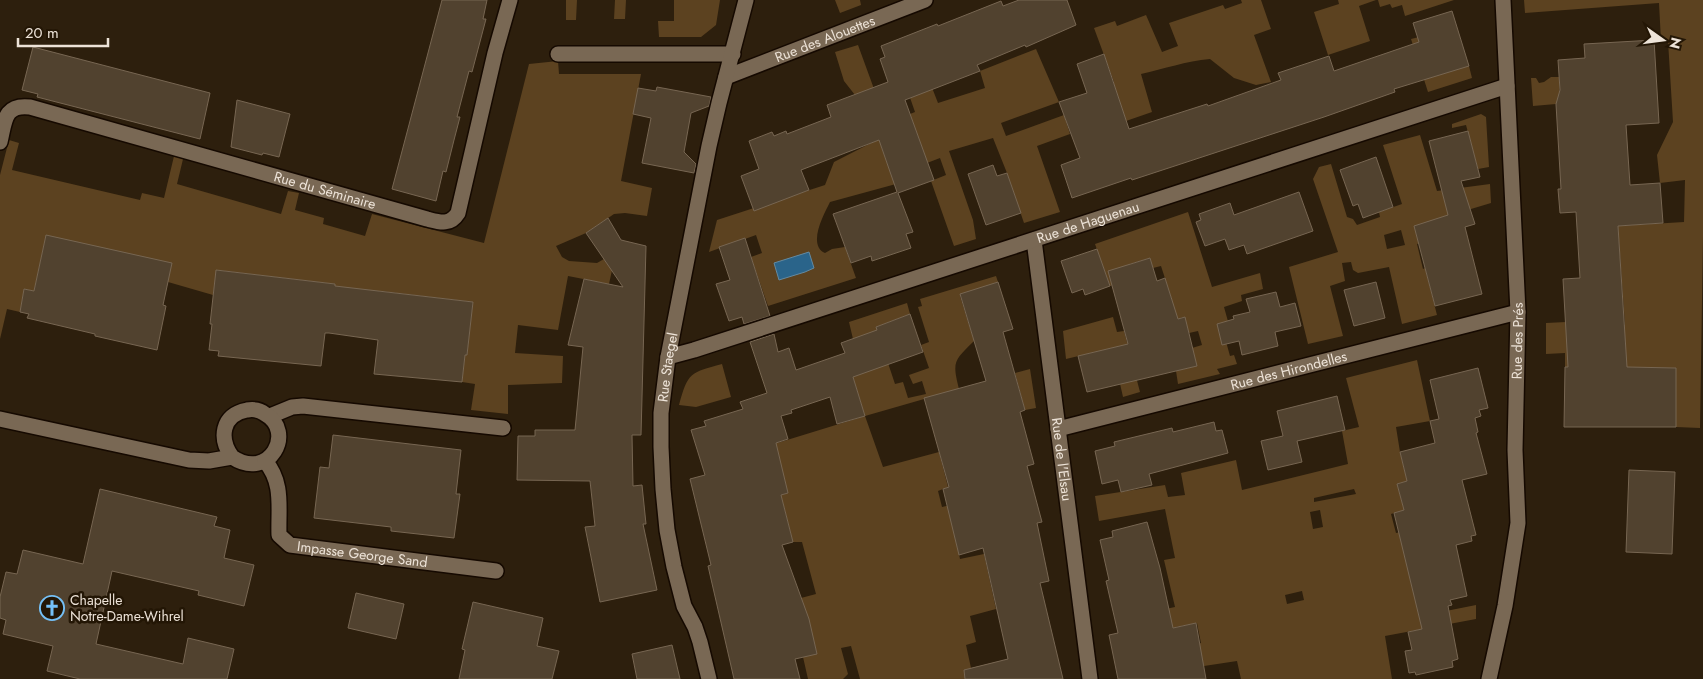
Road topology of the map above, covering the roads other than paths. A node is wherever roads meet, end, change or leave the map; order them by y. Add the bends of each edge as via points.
1 (510, 0) edge
2 (746, 0) edge
3 (925, 0) edge
4 (1503, 0) edge
5 (558, 54) dead end
6 (733, 54) junction
7 (726, 77) junction
8 (1507, 86) junction
9 (0, 142) edge
10 (1034, 240) junction
11 (1518, 312) junction
12 (668, 357) junction
13 (270, 416) junction
14 (0, 419) edge
15 (504, 428) dead end
16 (1058, 428) junction
17 (232, 457) junction
18 (265, 461) junction
19 (496, 571) dead end
20 (709, 679) edge
21 (1090, 679) edge
22 (1489, 679) edge

1 - 9 street, Rue du Séminaire via 458,213 448,223 30,107 10,110
2 - 6 street, Rue Staegel
3 - 7 street, Rue des Alouettes
4 - 8 street, Rue des Prés
5 - 6 street
6 - 7 street, Rue Staegel
7 - 12 street, Rue Staegel via 709,146
8 - 10 street, Rue de Haguenau
8 - 11 street, Rue des Prés
10 - 12 street, Rue de Haguenau
10 - 16 street, Rue de l'Elsau
11 - 16 street, Rue des Hirondelles
11 - 22 street, Rue des Prés via 1518,523
12 - 20 street, Rue Staegel via 661,447 667,530 680,592 695,627
13 - 15 street via 303,406
13 - 17 street via 250,409 230,418 223,438
13 - 18 street via 279,434 278,445
14 - 17 street via 189,460
16 - 21 street, Rue de l'Elsau
17 - 18 street via 248,465
18 - 19 street, Impasse George Sand via 272,469 279,488 278,535 290,545

